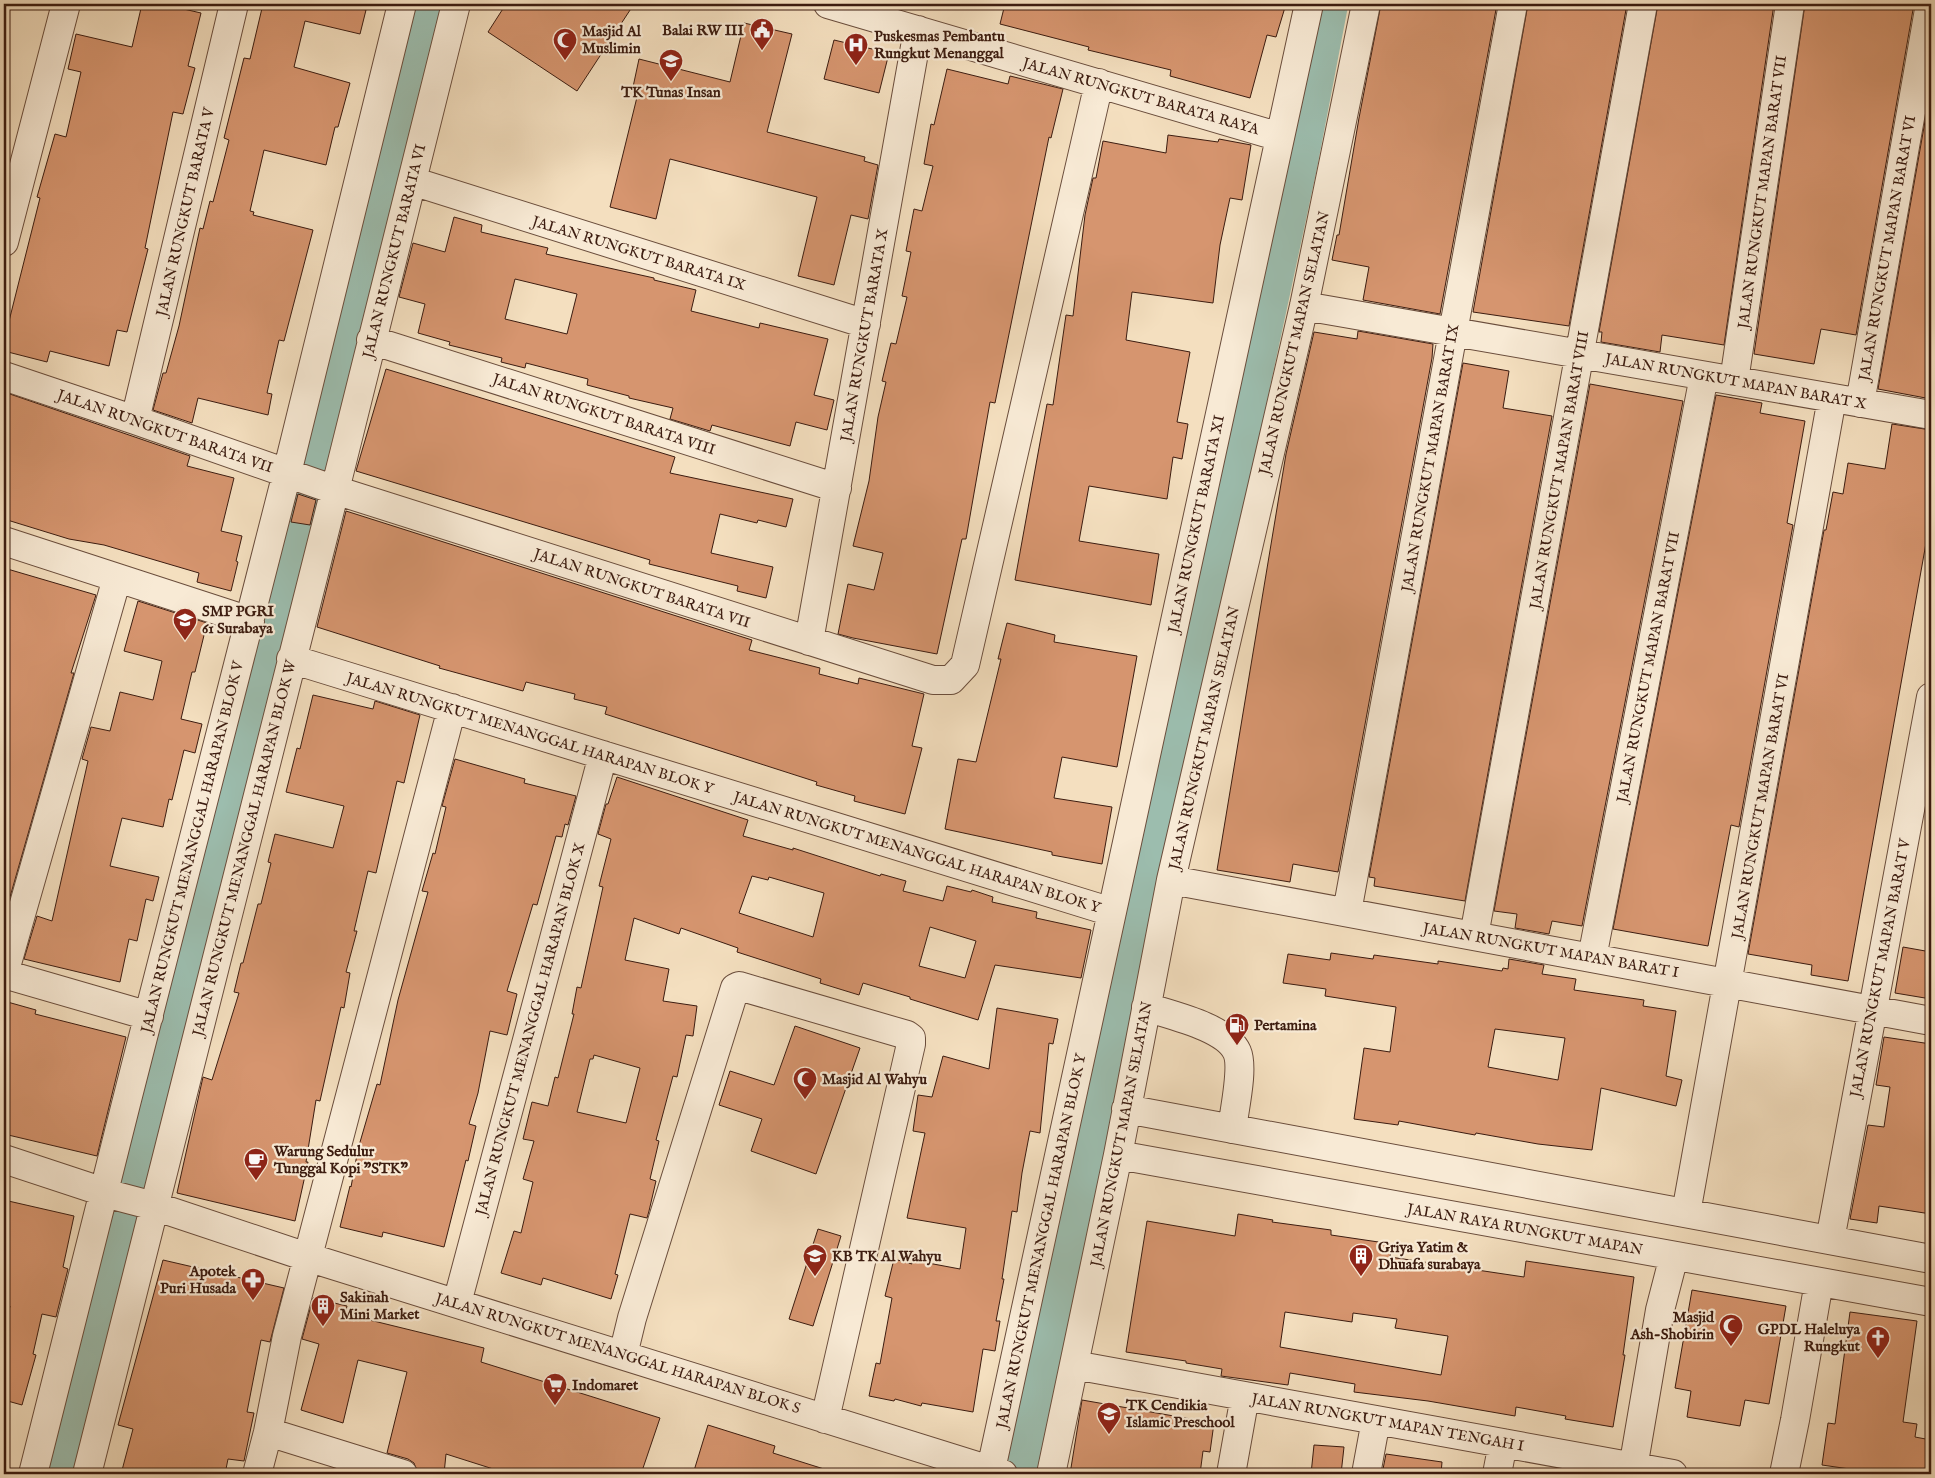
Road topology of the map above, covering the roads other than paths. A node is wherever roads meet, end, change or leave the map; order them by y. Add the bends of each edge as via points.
1 (66, 4) edge
2 (402, 4) edge
3 (456, 4) edge
4 (828, 4) edge
5 (1309, 4) edge
6 (1366, 4) edge
7 (1512, 4) edge
8 (1643, 4) edge
9 (1790, 4) edge
10 (1930, 4) edge
11 (227, 6) edge
12 (918, 30) junction
13 (1099, 83) junction
14 (1280, 137) junction
15 (412, 181) junction
16 (5, 235) edge
17 (1304, 306) junction
18 (866, 324) junction
19 (1453, 332) junction
20 (371, 340) junction
21 (1580, 354) junction
22 (4, 376) edge
23 (1704, 376) junction
24 (1734, 381) junction
25 (1832, 398) junction
26 (1860, 403) junction
27 (1931, 415) edge
28 (135, 420) junction
29 (312, 482) junction
30 (837, 488) junction
31 (4, 542) edge
32 (117, 578) junction
33 (250, 621) junction
34 (808, 640) junction
35 (292, 659) junction
36 (1931, 697) edge
37 (452, 708) junction
38 (603, 755) junction
39 (1171, 880) junction
40 (1112, 912) junction
41 (1347, 912) junction
42 (1474, 936) junction
43 (1592, 958) junction
44 (4, 974) edge
45 (1728, 983) junction
46 (1146, 1007) junction
47 (1872, 1010) junction
48 (149, 1016) junction
49 (1931, 1021) edge
50 (1126, 1109) junction
51 (1232, 1129) junction
52 (1118, 1155) junction
53 (4, 1159) edge
54 (109, 1193) junction
55 (149, 1204) junction
56 (1686, 1213) junction
57 (1830, 1240) junction
58 (1674, 1256) junction
59 (308, 1257) junction
60 (1931, 1259) edge
61 (1819, 1282) junction
62 (1931, 1302) edge
63 (457, 1303) junction
64 (624, 1355) junction
65 (1074, 1365) junction
66 (1245, 1396) junction
67 (825, 1419) junction
68 (1376, 1420) junction
69 (268, 1432) junction
70 (1503, 1443) junction
71 (1632, 1471) edge
72 (996, 1473) edge
73 (33, 1474) edge
74 (86, 1474) edge
75 (257, 1474) edge
76 (403, 1474) edge
77 (1051, 1474) edge
78 (1231, 1474) edge
79 (1366, 1474) edge
80 (1497, 1474) edge
81 (1673, 1474) edge
82 (1784, 1474) edge

1 - 16 street
2 - 29 street
3 - 15 street, JALAN RUNGKUT BARATA VI
4 - 12 street, JALAN RUNGKUT BARATA RAYA
5 - 14 street, JALAN RUNGKUT BARATA XI
6 - 17 street, JALAN RUNGKUT MAPAN SELATAN
7 - 19 street, JALAN RUNGKUT MAPAN BARAT IX
8 - 21 street, JALAN RUNGKUT MAPAN BARAT VIII
9 - 24 street, JALAN RUNGKUT MAPAN BARAT VII
10 - 26 street, JALAN RUNGKUT MAPAN BARAT VI
11 - 28 street, JALAN RUNGKUT BARATA V
12 - 13 street, JALAN RUNGKUT BARATA RAYA
12 - 18 street, JALAN RUNGKUT BARATA X
13 - 14 street, JALAN RUNGKUT BARATA RAYA
13 - 34 street, JALAN RUNGKUT BARATA VII via 965,665 950,680 933,680
14 - 40 street, JALAN RUNGKUT BARATA XI
15 - 18 street, JALAN RUNGKUT BARATA IX
15 - 20 street, JALAN RUNGKUT BARATA VI
17 - 19 street, JALAN RUNGKUT MAPAN BARAT X
17 - 39 street, JALAN RUNGKUT MAPAN SELATAN
18 - 30 street, JALAN RUNGKUT BARATA X
19 - 21 street, JALAN RUNGKUT MAPAN BARAT X
19 - 41 street, JALAN RUNGKUT MAPAN BARAT IX
20 - 29 street, JALAN RUNGKUT BARATA VI
20 - 30 street, JALAN RUNGKUT BARATA VIII
21 - 23 street, JALAN RUNGKUT MAPAN BARAT X
21 - 42 street, JALAN RUNGKUT MAPAN BARAT VIII
22 - 28 street, JALAN RUNGKUT BARATA VII
23 - 24 street, JALAN RUNGKUT MAPAN BARAT X
23 - 43 street, JALAN RUNGKUT MAPAN BARAT VII
24 - 25 street, JALAN RUNGKUT MAPAN BARAT X
25 - 26 street, JALAN RUNGKUT MAPAN BARAT X
25 - 45 street, JALAN RUNGKUT MAPAN BARAT VI
26 - 27 street, JALAN RUNGKUT MAPAN BARAT X
28 - 29 street, JALAN RUNGKUT BARATA VII
29 - 33 street, JALAN RUNGKUT MENANGGAL HARAPAN BLOK V
29 - 34 street, JALAN RUNGKUT BARATA VII
29 - 35 street, JALAN RUNGKUT MENANGGAL HARAPAN BLOK W
30 - 34 street, JALAN RUNGKUT BARATA X
31 - 32 street
32 - 33 street
32 - 44 street
33 - 48 street, JALAN RUNGKUT MENANGGAL HARAPAN BLOK V
35 - 37 street, JALAN RUNGKUT MENANGGAL HARAPAN BLOK Y
35 - 55 street, JALAN RUNGKUT MENANGGAL HARAPAN BLOK W
36 - 47 street, JALAN RUNGKUT MAPAN BARAT V
37 - 38 street, JALAN RUNGKUT MENANGGAL HARAPAN BLOK Y
37 - 59 street
38 - 40 street, JALAN RUNGKUT MENANGGAL HARAPAN BLOK Y
38 - 63 street, JALAN RUNGKUT MENANGGAL HARAPAN BLOK X
39 - 41 street, JALAN RUNGKUT MAPAN BARAT I
39 - 46 street, JALAN RUNGKUT MAPAN SELATAN
40 - 72 street, JALAN RUNGKUT MENANGGAL HARAPAN BLOK Y
41 - 42 street, JALAN RUNGKUT MAPAN BARAT I
42 - 43 street, JALAN RUNGKUT MAPAN BARAT I
43 - 45 street, JALAN RUNGKUT MAPAN BARAT I
44 - 48 street
45 - 47 street, JALAN RUNGKUT MAPAN BARAT I
45 - 56 street, JALAN RUNGKUT MAPAN BARAT VI
46 - 50 street, JALAN RUNGKUT MAPAN SELATAN
46 - 51 street via 1227,1038 1237,1053 1240,1069
47 - 49 street, JALAN RUNGKUT MAPAN BARAT I
47 - 57 street, JALAN RUNGKUT MAPAN BARAT V
48 - 54 street, JALAN RUNGKUT MENANGGAL HARAPAN BLOK V
50 - 51 street
50 - 52 street, JALAN RUNGKUT MAPAN SELATAN
51 - 56 street
52 - 58 street, JALAN RAYA RUNGKUT MAPAN
52 - 65 street, JALAN RUNGKUT MAPAN SELATAN
53 - 54 street, JALAN RUNGKUT MENANGGAL HARAPAN BLOK S
54 - 55 street, JALAN RUNGKUT MENANGGAL HARAPAN BLOK S
54 - 73 street, JALAN RUNGKUT MENANGGAL HARAPAN BLOK V
55 - 59 street, JALAN RUNGKUT MENANGGAL HARAPAN BLOK S
55 - 74 street, JALAN RUNGKUT MENANGGAL HARAPAN BLOK W
56 - 57 street
57 - 60 street
58 - 61 street, JALAN RAYA RUNGKUT MAPAN
58 - 71 street via 1660,1310
59 - 63 street, JALAN RUNGKUT MENANGGAL HARAPAN BLOK S
59 - 69 street via 287,1336
61 - 62 street, JALAN RAYA RUNGKUT MAPAN
61 - 82 street
63 - 64 street, JALAN RUNGKUT MENANGGAL HARAPAN BLOK S
64 - 67 street, JALAN RUNGKUT MENANGGAL HARAPAN BLOK S
64 - 67 street via 632,1318 735,988 739,986 908,1035 911,1044
65 - 66 street, JALAN RUNGKUT MAPAN TENGAH I
65 - 77 street, JALAN RUNGKUT MAPAN SELATAN
66 - 68 street, JALAN RUNGKUT MAPAN TENGAH I
66 - 78 street
67 - 72 street, JALAN RUNGKUT MENANGGAL HARAPAN BLOK S
68 - 70 street, JALAN RUNGKUT MAPAN TENGAH I
68 - 79 street
69 - 75 street
69 - 76 street
70 - 71 street, JALAN RUNGKUT MAPAN TENGAH I
70 - 80 street
71 - 81 street, JALAN RUNGKUT MAPAN TENGAH I

